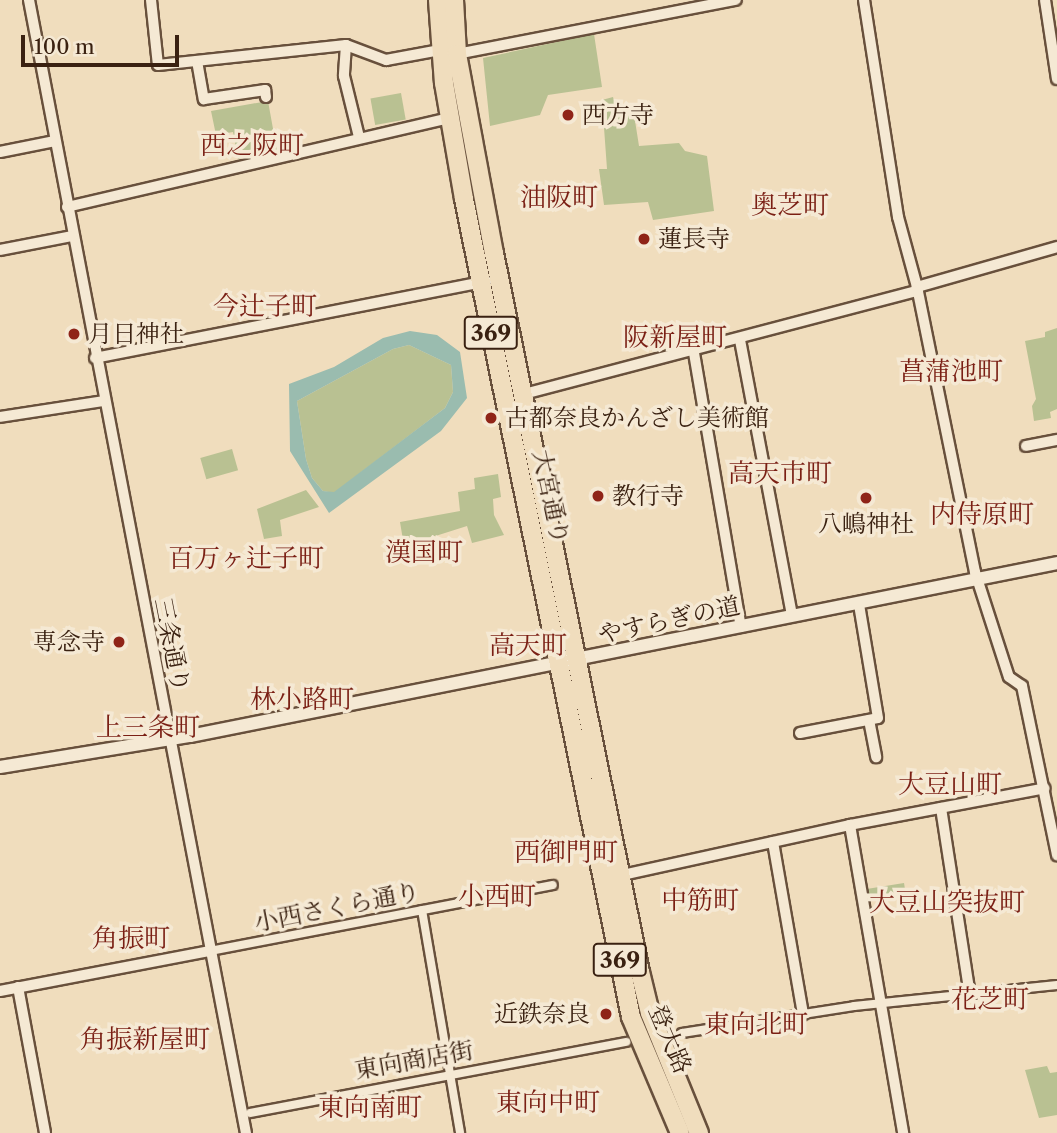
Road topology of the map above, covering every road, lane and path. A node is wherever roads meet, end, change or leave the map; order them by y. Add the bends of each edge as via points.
1 (29, 0) edge
2 (151, 0) edge
3 (438, 0) edge
4 (454, 0) edge
5 (736, 0) edge
6 (864, 0) edge
7 (1045, 0) edge
8 (346, 45) junction
9 (449, 52) junction
10 (1056, 57) edge
11 (197, 61) junction
12 (1057, 79) edge
13 (266, 97) dead end
14 (449, 118) junction
15 (359, 137) junction
16 (55, 141) junction
17 (0, 152) edge
18 (67, 207) junction
19 (72, 236) junction
20 (1057, 247) edge
21 (0, 250) edge
22 (499, 279) junction
23 (480, 282) junction
24 (918, 289) junction
25 (740, 340) junction
26 (694, 353) junction
27 (95, 358) junction
28 (524, 394) junction
29 (103, 401) junction
30 (0, 417) edge
31 (1057, 440) edge
32 (1026, 446) dead end
33 (1057, 563) edge
34 (979, 579) junction
35 (859, 604) junction
36 (792, 617) junction
37 (741, 627) junction
38 (579, 660) junction
39 (559, 663) junction
40 (869, 720) junction
41 (800, 733) dead end
42 (168, 740) junction
43 (876, 757) dead end
44 (0, 767) edge
45 (1045, 788) junction
46 (942, 808) junction
47 (850, 825) junction
48 (773, 842) junction
49 (1057, 855) edge
50 (612, 878) junction
51 (553, 885) dead end
52 (422, 910) junction
53 (210, 951) junction
54 (1057, 985) edge
55 (18, 987) junction
56 (0, 991) edge
57 (970, 995) junction
58 (879, 1004) junction
59 (803, 1014) junction
60 (682, 1033) dead end
61 (626, 1042) dead end
62 (450, 1072) junction
63 (250, 1113) dead end
64 (45, 1133) edge
65 (246, 1133) edge
66 (460, 1133) edge
67 (680, 1133) edge
68 (699, 1133) edge
69 (903, 1133) edge

1 - 16 street, 三条通り
2 - 11 street via 158,65
3 - 9 highway, 大宮通り / 369
4 - 9 highway, 大宮通り / 369
5 - 9 street
6 - 24 street via 898,217
7 - 10 street
8 - 9 street via 386,60
8 - 11 street
8 - 15 street via 344,76
9 - 14 highway, 大宮通り / 369
9 - 22 highway, 大宮通り / 369
10 - 12 street
11 - 13 street via 204,99 265,90
14 - 15 street
14 - 23 highway, 大宮通り / 369
15 - 18 street
16 - 17 street
16 - 18 street, 三条通り
18 - 19 street, 三条通り
19 - 21 street
19 - 27 street, 三条通り
20 - 24 street
22 - 23 street
22 - 28 highway, 大宮通り / 369
23 - 27 street
23 - 39 highway, 大宮通り / 369
24 - 25 street
24 - 34 street
25 - 26 street
25 - 36 street
26 - 28 street
26 - 37 street
27 - 29 street, 三条通り
28 - 38 highway, 大宮通り / 369
29 - 30 street
29 - 42 street, 三条通り
31 - 32 street
33 - 34 street, やすらぎの道
34 - 35 street, やすらぎの道
34 - 45 street via 1009,677 1022,686
35 - 36 street, やすらぎの道
35 - 40 street via 878,718
36 - 37 street, やすらぎの道
37 - 38 street, やすらぎの道
38 - 39 street, やすらぎの道
38 - 50 highway, 大宮通り / 369
39 - 42 street, やすらぎの道
39 - 50 highway, 大宮通り / 369
40 - 41 street
40 - 43 street
42 - 44 street, やすらぎの道
42 - 53 street, 三条通り
45 - 46 street
45 - 49 street
46 - 47 street
46 - 57 street
47 - 48 street
47 - 58 street
48 - 50 street
48 - 59 street
50 - 67 highway, 登大路 / 369 via 631,1017
50 - 68 highway, 登大路 / 369 via 650,1013
51 - 52 street, 小西さくら通り
52 - 53 street, 小西さくら通り
52 - 62 street
53 - 55 street
53 - 65 street, 三条通り
54 - 57 street
55 - 56 street
55 - 64 street
57 - 58 street
58 - 59 street
58 - 69 street
59 - 60 street
61 - 62 street, 東向商店街
62 - 63 street, 東向商店街
62 - 66 street

